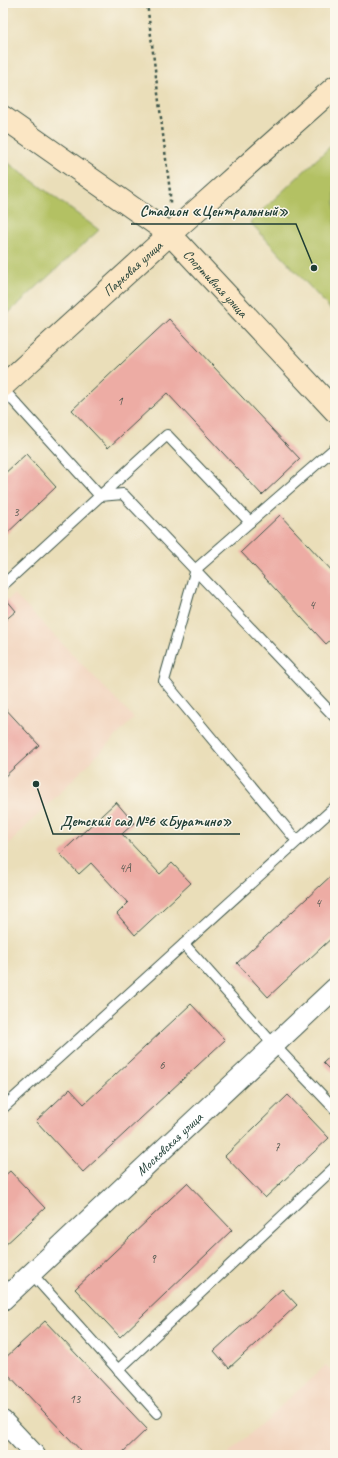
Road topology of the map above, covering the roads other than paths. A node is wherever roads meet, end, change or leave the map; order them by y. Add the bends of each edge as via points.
1 (335, 87) edge
2 (3, 117) edge
3 (170, 234) junction
4 (3, 388) edge
5 (335, 411) edge
6 (335, 448) edge
7 (100, 496) junction
8 (250, 522) junction
9 (196, 569) junction
10 (3, 585) edge
11 (335, 717) edge
12 (335, 807) edge
13 (298, 841) junction
14 (184, 944) junction
15 (335, 988) edge
16 (274, 1045) junction
17 (3, 1108) edge
18 (335, 1109) edge
19 (335, 1167) edge
20 (31, 1273) junction
21 (3, 1300) edge
22 (118, 1370) junction
23 (157, 1413) dead end
24 (3, 1420) edge
25 (35, 1455) edge

1 - 3 street, Парковая улица
2 - 3 street, Спортивная улица
3 - 4 street, Парковая улица
3 - 5 street, Спортивная улица
4 - 7 lane
6 - 8 lane
7 - 8 lane via 167,435
7 - 9 lane via 123,494
7 - 10 lane
8 - 9 lane
9 - 11 lane
9 - 13 lane via 164,681
12 - 13 lane
13 - 14 lane
14 - 16 lane
14 - 17 lane
15 - 16 street, Московская улица
16 - 18 lane
16 - 20 street, Московская улица
19 - 22 lane
20 - 21 street, Московская улица
20 - 22 lane
22 - 23 lane
24 - 25 street

